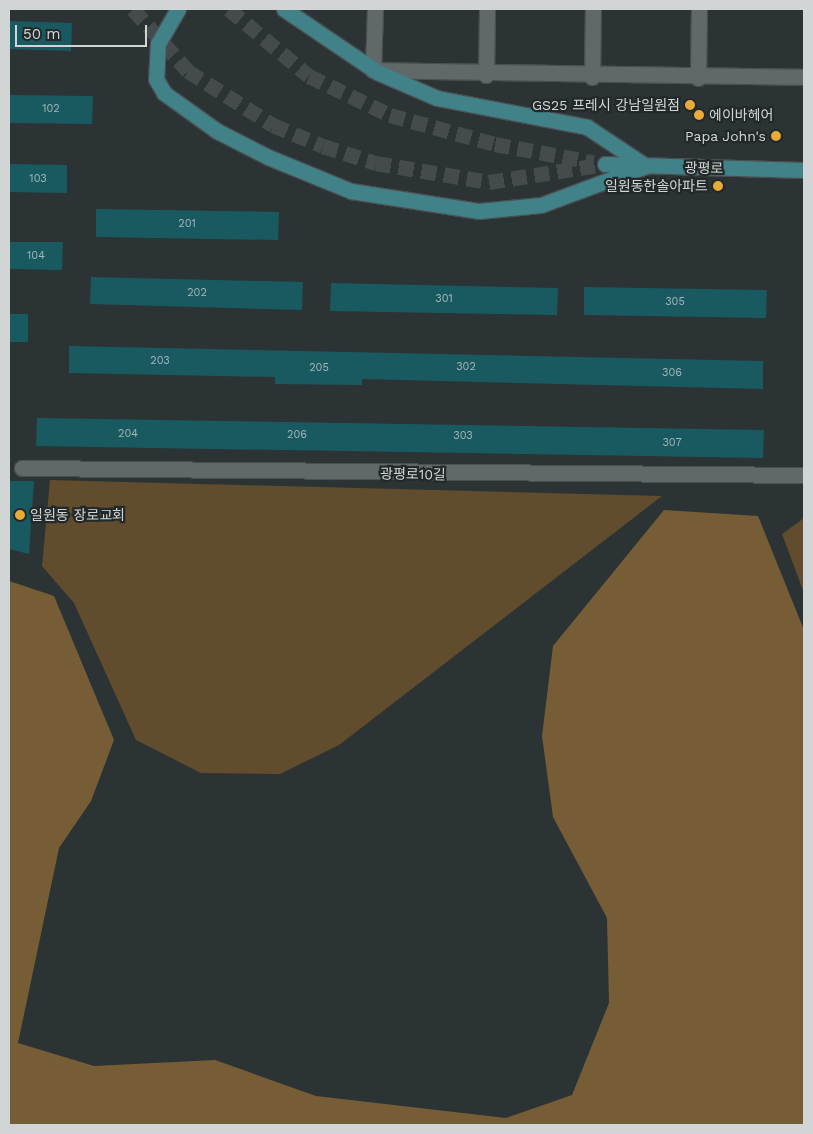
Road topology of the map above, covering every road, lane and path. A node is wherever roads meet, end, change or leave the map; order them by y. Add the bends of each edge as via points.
1 (178, 9) edge
2 (284, 9) edge
3 (375, 9) edge
4 (487, 9) edge
5 (593, 9) edge
6 (699, 9) edge
7 (486, 75) junction
8 (592, 77) junction
9 (804, 77) edge
10 (698, 78) junction
11 (605, 164) tunnel mouth
12 (646, 166) junction
13 (804, 170) edge
14 (22, 468) dead end
15 (804, 475) edge

1 - 12 main road via 158,43 156,79 164,93 217,131 260,153 351,191 479,210 541,205
2 - 12 main road via 376,72 437,98 587,127
3 - 7 street via 374,70
4 - 7 street
5 - 8 street
6 - 10 street
7 - 8 street
8 - 10 street
9 - 10 street
11 - 12 main road, 광평로
12 - 13 main road, 광평로
14 - 15 street, 광평로10길

